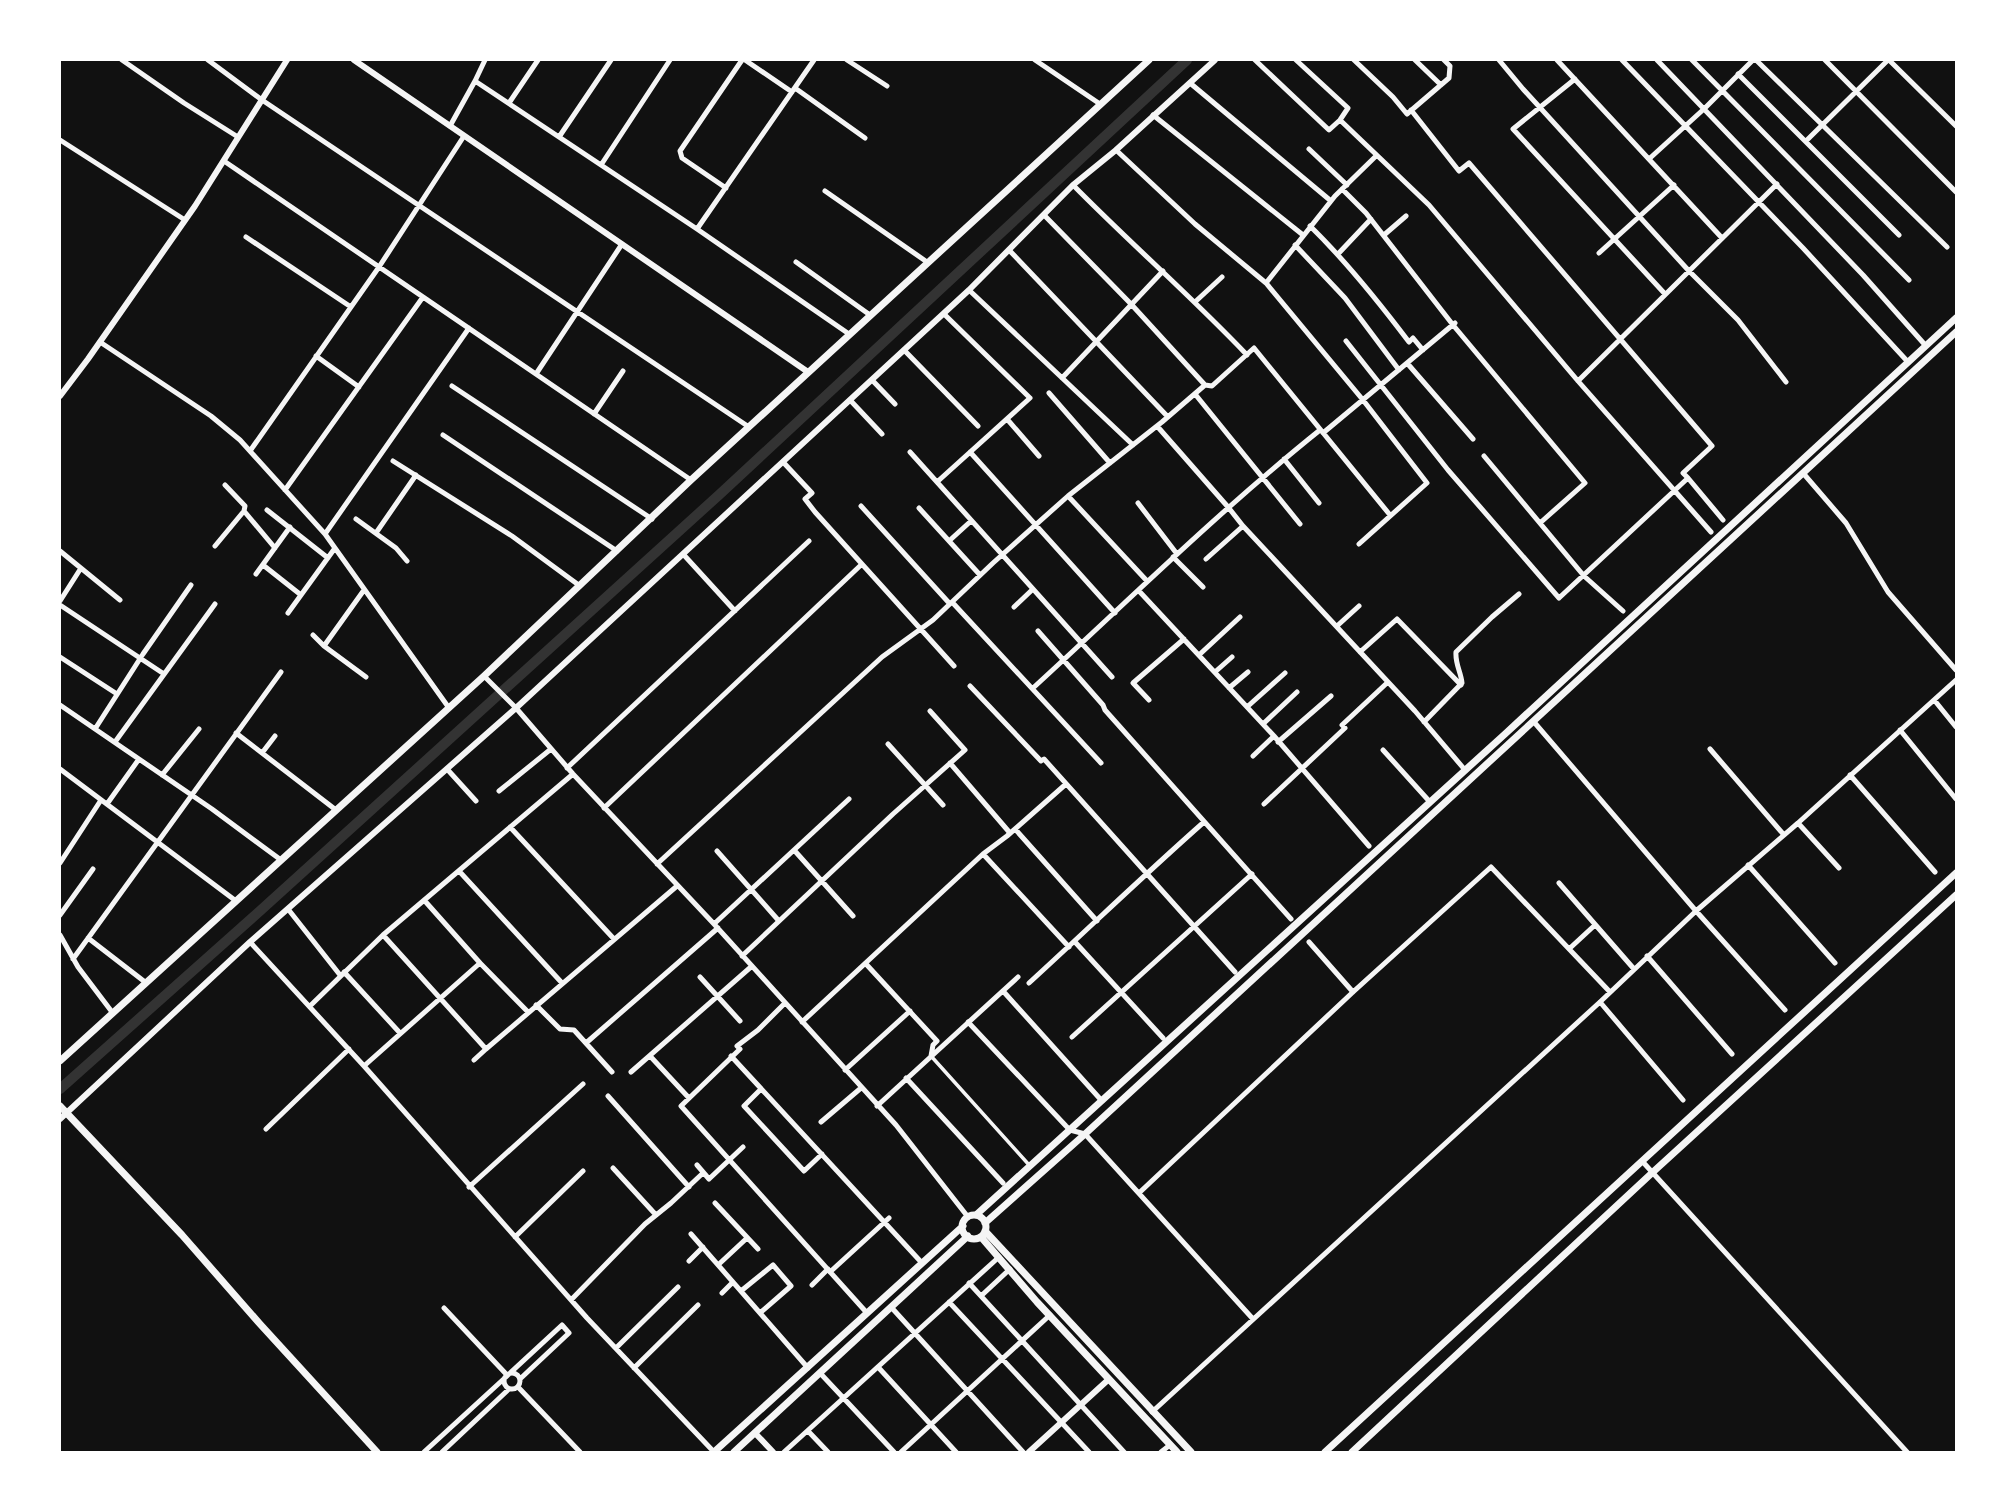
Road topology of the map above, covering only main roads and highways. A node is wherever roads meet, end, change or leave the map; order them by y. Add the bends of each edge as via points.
1 (1149, 60) edge
2 (1956, 318) edge
3 (1956, 332) edge
4 (1956, 873) edge
5 (1956, 894) edge
6 (60, 1061) edge
7 (60, 1106) edge
8 (63, 1116) edge
9 (972, 1216) junction
10 (962, 1226) junction
11 (984, 1230) junction
12 (968, 1236) junction
13 (377, 1452) edge
14 (714, 1452) edge
15 (734, 1452) edge
16 (1177, 1452) edge
17 (1191, 1452) edge
18 (1325, 1452) edge
19 (1352, 1452) edge

1 - 6 main road
2 - 9 main road
3 - 11 main road
4 - 18 main road
5 - 19 main road
7 - 8 main road
8 - 13 main road via 182,1235
9 - 10 main road
9 - 11 main road via 983,1219
10 - 12 main road
10 - 14 main road
11 - 12 main road via 975,1239
11 - 16 main road via 999,1257
11 - 17 main road
12 - 15 main road

